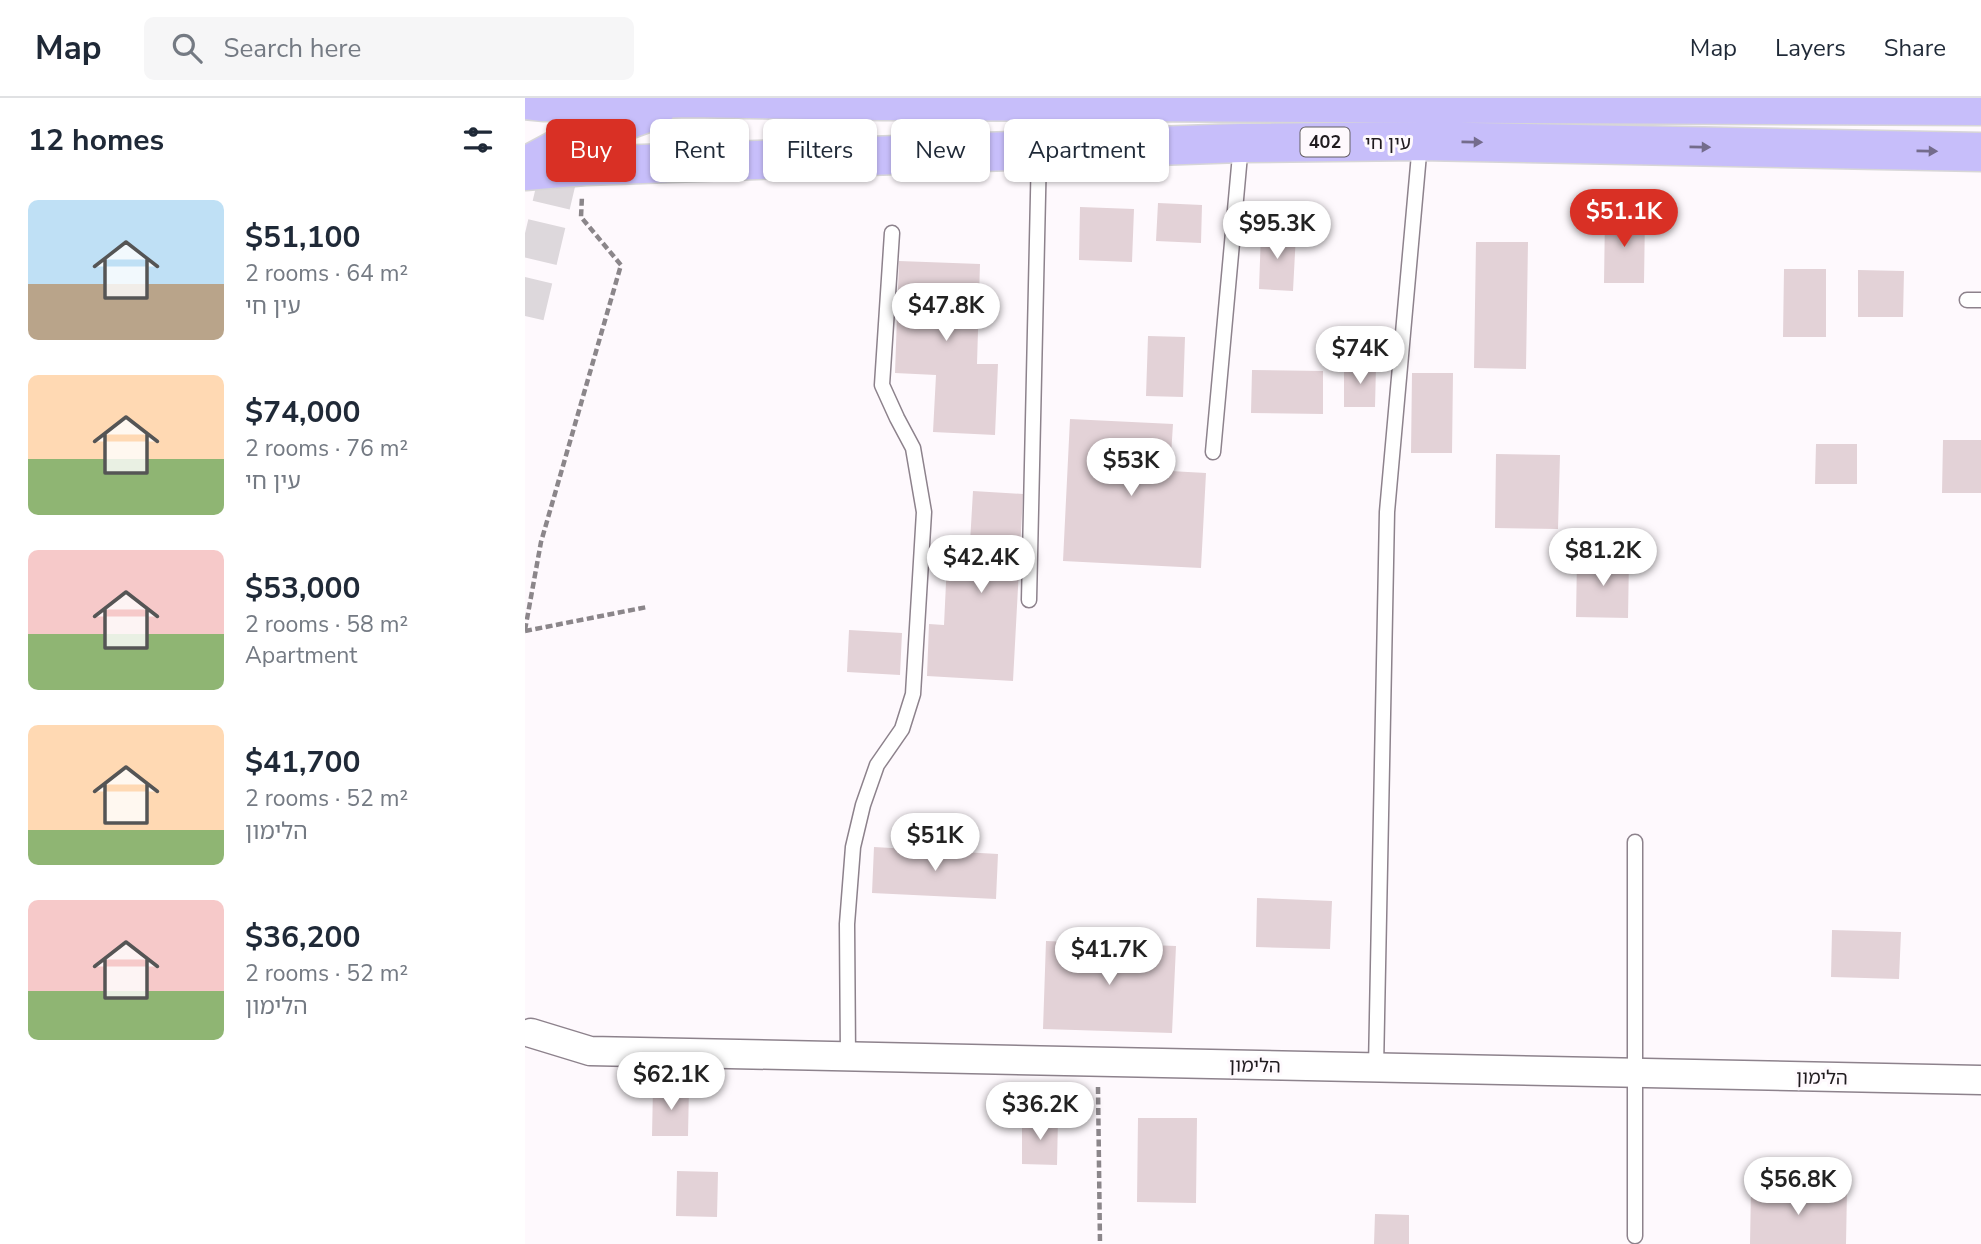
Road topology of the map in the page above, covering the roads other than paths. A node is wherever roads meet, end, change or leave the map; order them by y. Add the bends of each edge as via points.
1 (690, 98) edge
2 (804, 98) edge
3 (846, 99) edge
4 (536, 102) edge
5 (1981, 106) edge
6 (551, 119) edge
7 (636, 125) edge
8 (1420, 141) junction
9 (1241, 143) junction
10 (1169, 145) edge
11 (1004, 151) edge
12 (1981, 152) edge
13 (546, 163) edge
14 (636, 164) edge
15 (525, 169) edge
16 (1038, 182) edge
17 (891, 233) dead end
18 (1213, 452) dead end
19 (1029, 600) dead end
20 (1635, 842) dead end
21 (531, 1033) dead end
22 (848, 1057) junction
23 (1376, 1068) junction
24 (1636, 1073) junction
25 (1981, 1080) edge
26 (1635, 1237) dead end

1 - 2 main road, עין חי / 402
1 - 4 main road, 402
1 - 7 main road
2 - 3 main road, עין חי / 402
3 - 5 main road, עין חי / 402
4 - 6 main road
8 - 9 main road, עין חי / 402
8 -> 12 main road, עין חי / 402
8 - 23 lane via 1387,512
9 - 10 main road, עין חי / 402
9 - 18 lane
11 - 14 main road, עין חי / 402
13 - 15 main road
16 - 19 lane
17 - 22 lane via 882,385 913,448 924,512 913,694 902,729 877,765 853,847 847,924
20 - 24 lane
21 - 22 street, הלימון via 590,1051
22 - 23 street, הלימון
23 - 24 street, הלימון
24 - 25 street, הלימון
24 - 26 lane

